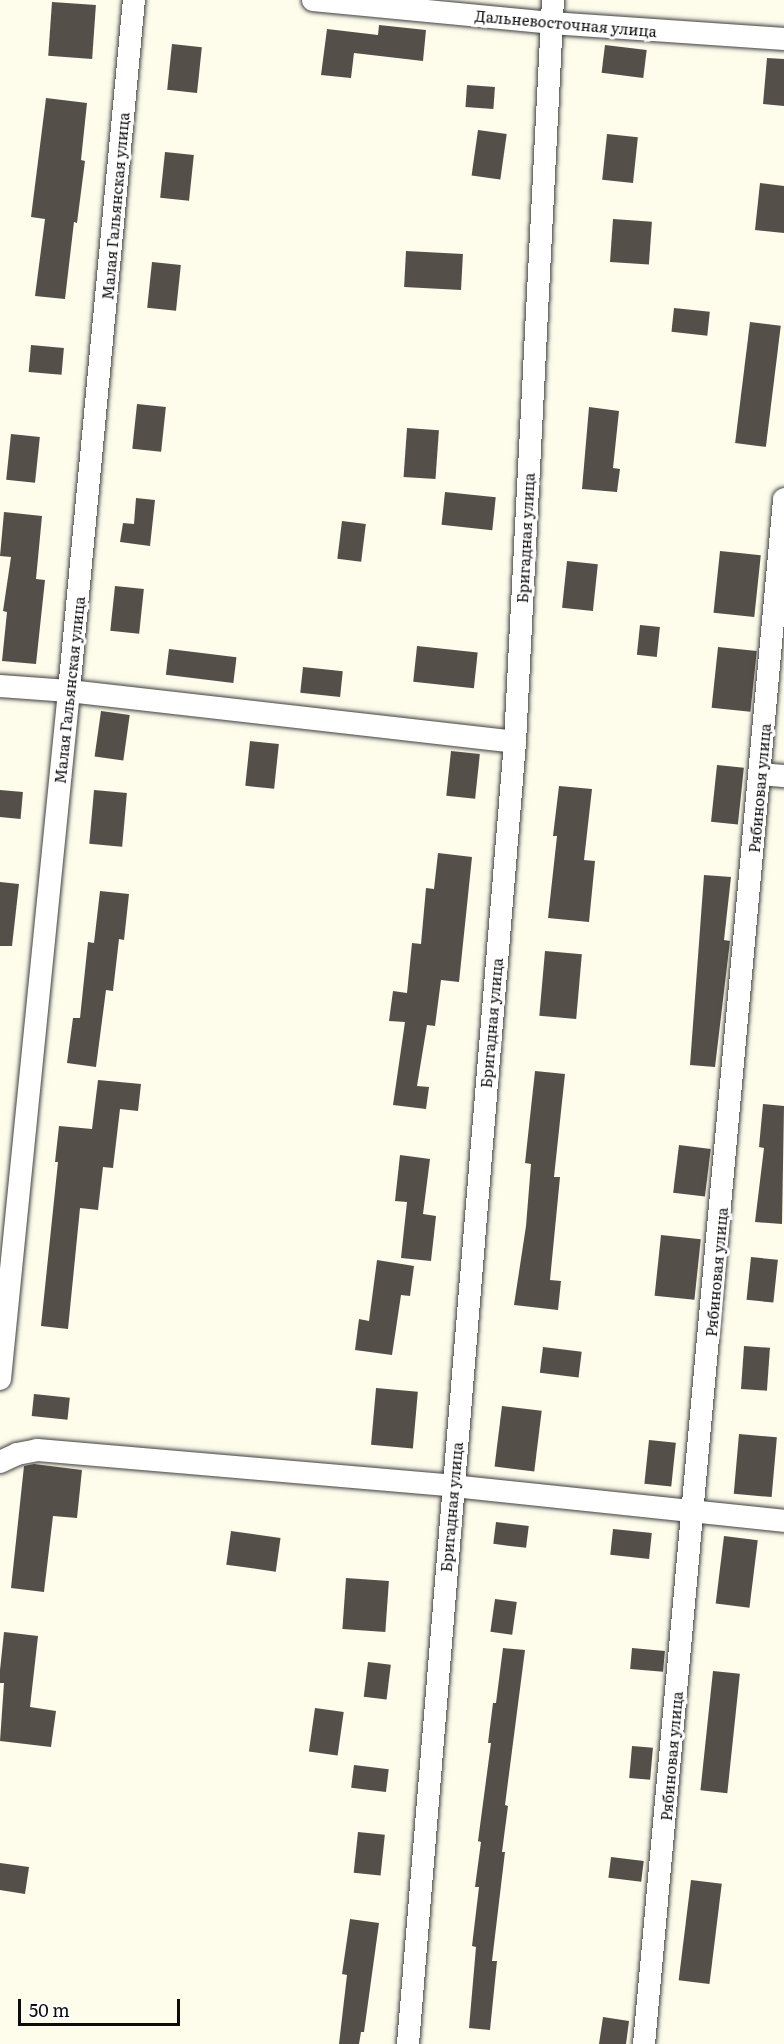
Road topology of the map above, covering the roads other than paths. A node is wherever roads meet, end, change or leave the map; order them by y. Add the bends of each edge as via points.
1 (134, 0) edge
2 (313, 0) edge
3 (553, 0) edge
4 (551, 23) junction
5 (784, 39) edge
6 (784, 499) edge
7 (0, 686) edge
8 (69, 691) junction
9 (515, 742) junction
10 (760, 774) junction
11 (784, 776) edge
12 (0, 1379) edge
13 (0, 1462) edge
14 (453, 1486) junction
15 (694, 1513) junction
16 (784, 1521) edge
17 (408, 2044) edge
18 (644, 2044) edge

1 - 8 street, Малая Гальянская улица
2 - 4 street, Дальневосточная улица
3 - 4 street, Бригадная улица
4 - 5 street, Дальневосточная улица
4 - 9 street, Бригадная улица
6 - 10 street, Рябиновая улица
7 - 8 street
8 - 9 street
8 - 12 street, Малая Гальянская улица
9 - 14 street, Бригадная улица
10 - 11 street
10 - 15 street, Рябиновая улица
13 - 14 street via 37,1450
14 - 15 street
14 - 17 street, Бригадная улица
15 - 16 street
15 - 18 street, Рябиновая улица

